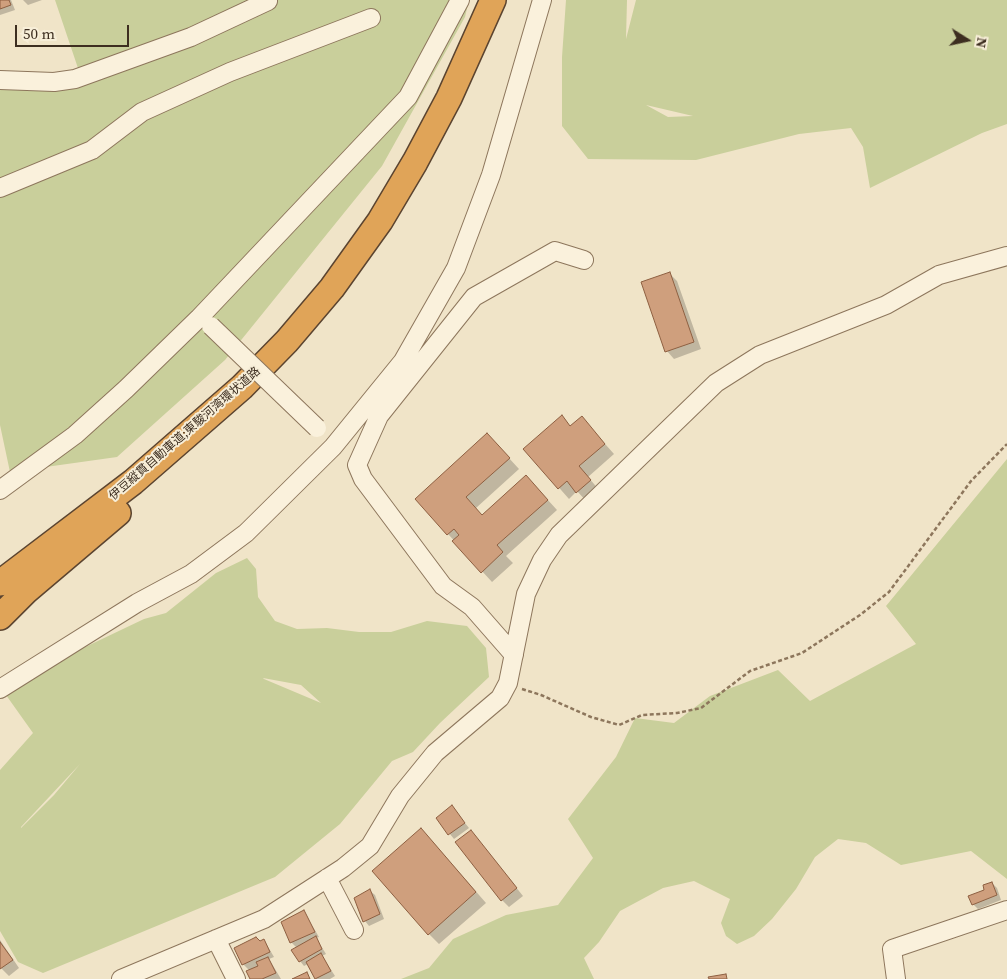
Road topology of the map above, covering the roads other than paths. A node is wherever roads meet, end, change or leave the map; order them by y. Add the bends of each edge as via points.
1 (460, 0) edge
2 (483, 0) edge
3 (493, 0) edge
4 (542, 0) edge
5 (268, 1) dead end
6 (371, 18) dead end
7 (0, 80) edge
8 (0, 188) edge
9 (1007, 256) edge
10 (584, 260) dead end
11 (205, 322) junction
12 (242, 387) junction
13 (372, 411) junction
14 (333, 447) junction
15 (0, 490) edge
16 (0, 569) edge
17 (0, 583) edge
18 (0, 617) edge
19 (514, 655) junction
20 (0, 689) edge
21 (327, 878) junction
22 (1007, 910) edge
23 (354, 930) dead end
24 (216, 939) junction
25 (121, 979) edge
26 (236, 979) edge
27 (896, 979) edge

1 - 11 street via 408,97
2 - 16 highway, 伊豆縦貫自動車道;東駿河湾環状道路 via 443,92 408,157 372,215 323,283 233,379 127,471
3 - 12 highway, 伊豆縦貫自動車道;東駿河湾環状道路 via 449,98 416,162 380,221 332,288
4 - 13 street via 491,175 456,268
5 - 7 street via 191,38 74,79 54,82
6 - 8 street via 230,72 142,112 92,150
9 - 19 street via 939,275 886,305 760,355 716,383 560,535 542,560 526,594
10 - 13 street via 555,251 474,297
11 - 14 street, bridge
11 - 15 street via 75,435
12 - 17 highway, 伊豆縦貫自動車道;東駿河湾環状道路 via 133,482
12 - 18 highway via 146,489
13 - 14 street
13 - 19 street via 356,465 363,479 443,586 472,607
14 - 20 street via 246,533 191,574 137,603
19 - 21 street via 508,683 500,698 435,753 400,796 370,846
21 - 23 street
21 - 24 street via 264,919
22 - 27 street via 892,949
24 - 25 street
24 - 26 street

